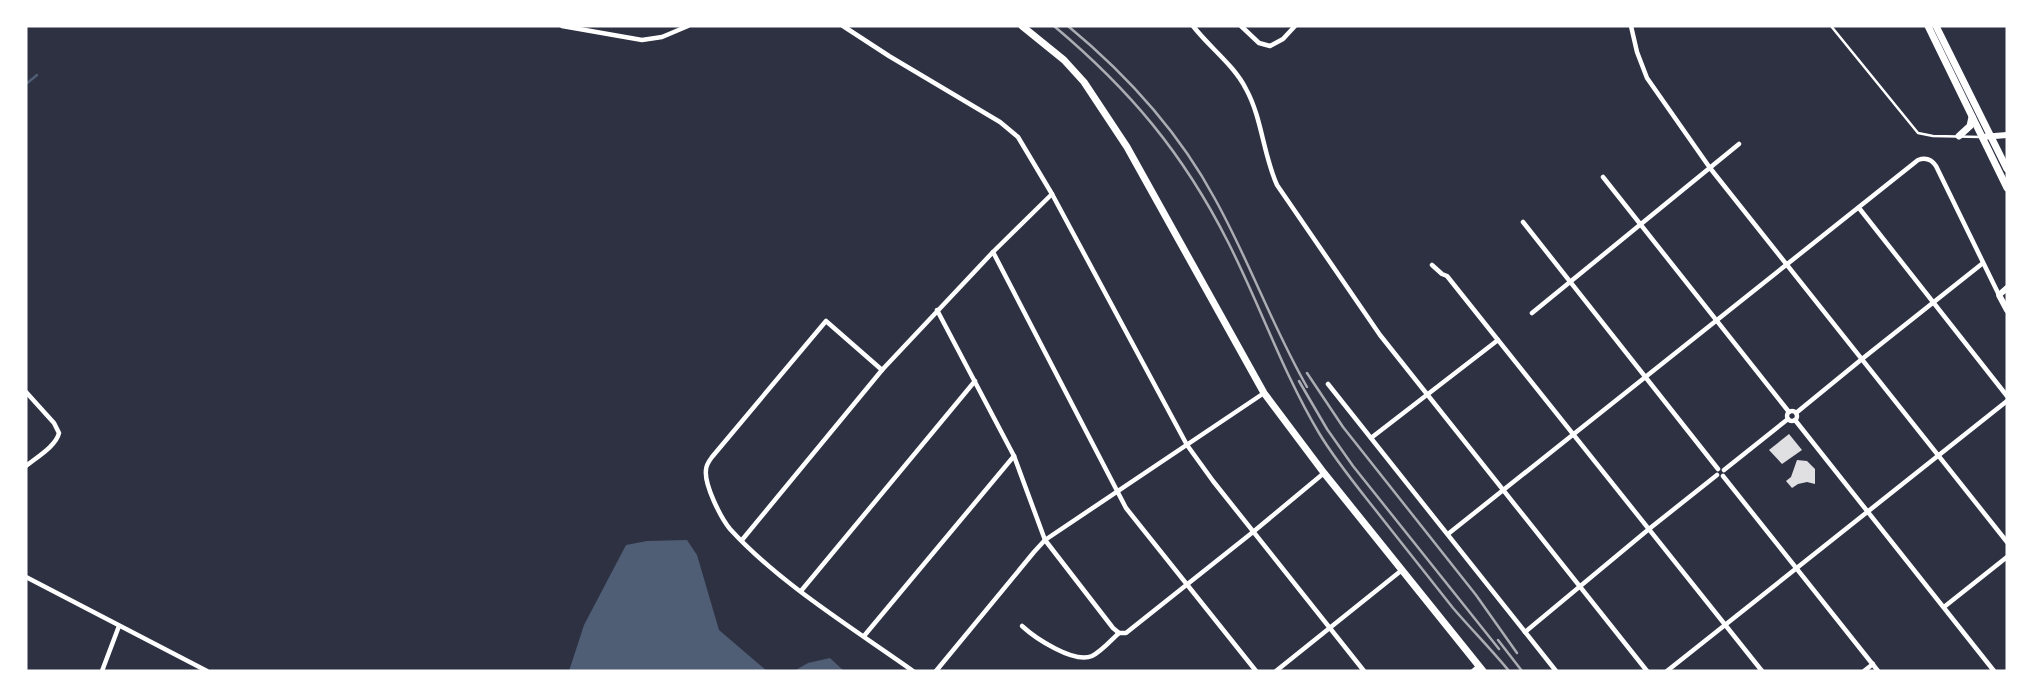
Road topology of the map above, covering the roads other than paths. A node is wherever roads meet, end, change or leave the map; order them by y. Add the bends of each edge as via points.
1 (562, 26) edge
2 (688, 26) edge
3 (843, 26) edge
4 (1022, 26) edge
5 (1194, 26) edge
6 (1241, 26) edge
7 (1295, 26) edge
8 (1631, 26) edge
9 (1831, 26) edge
10 (1928, 26) edge
11 (1936, 26) edge
12 (1972, 116) junction
13 (2007, 135) edge
14 (1959, 136) junction
15 (1982, 137) junction
16 (1992, 138) junction
17 (1739, 144) dead end
18 (1710, 168) junction
19 (2007, 169) edge
20 (1602, 177) dead end
21 (2007, 188) edge
22 (1052, 194) junction
23 (1859, 208) junction
24 (1523, 222) dead end
25 (1640, 225) junction
26 (993, 252) junction
27 (1983, 264) junction
28 (1432, 265) dead end
29 (1787, 265) junction
30 (1570, 282) junction
31 (2007, 288) edge
32 (1999, 295) junction
33 (1934, 303) junction
34 (937, 310) junction
35 (2007, 310) edge
36 (1532, 313) dead end
37 (1717, 321) junction
38 (1498, 340) junction
39 (1862, 359) junction
40 (882, 370) junction
41 (1646, 377) junction
42 (975, 381) junction
43 (1328, 384) dead end
44 (26, 392) edge
45 (1264, 393) junction
46 (1427, 395) junction
47 (2007, 396) edge
48 (2007, 401) edge
49 (1789, 412) junction
50 (1796, 413) junction
51 (1788, 419) junction
52 (1796, 420) junction
53 (1573, 434) junction
54 (1371, 438) junction
55 (1187, 446) junction
56 (1014, 456) junction
57 (1938, 456) junction
58 (26, 466) edge
59 (1718, 470) junction
60 (1724, 470) junction
61 (1324, 473) junction
62 (1718, 475) junction
63 (1723, 476) junction
64 (1503, 490) junction
65 (1118, 491) junction
66 (1868, 512) junction
67 (1649, 529) junction
68 (1253, 532) junction
69 (1448, 534) junction
70 (742, 540) junction
71 (1045, 540) junction
72 (2007, 542) edge
73 (2007, 557) edge
74 (1797, 568) junction
75 (1402, 570) junction
76 (26, 577) edge
77 (1187, 585) junction
78 (1580, 587) junction
79 (801, 591) junction
80 (1944, 607) junction
81 (1725, 625) junction
82 (119, 626) junction
83 (1022, 626) dead end
84 (1329, 628) junction
85 (1525, 632) junction
86 (1120, 634) junction
87 (864, 636) junction
88 (1873, 664) junction
89 (1478, 669) edge
90 (102, 671) edge
91 (207, 671) edge
92 (914, 671) edge
93 (936, 671) edge
94 (1256, 671) edge
95 (1276, 671) edge
96 (1364, 671) edge
97 (1556, 671) edge
98 (1647, 671) edge
99 (1667, 671) edge
100 (1762, 671) edge
101 (1864, 671) edge
102 (1878, 671) edge
103 (1994, 671) edge

1 - 2 street via 642,40 662,37
3 - 22 street via 1009,127 1018,136
4 - 45 main road via 1077,74 1116,129
5 - 46 street via 1245,87 1277,185 1370,321
6 - 7 street via 1259,43 1270,46 1283,39
8 - 18 street via 1642,65 1656,92
9 - 14 lane via 1918,133
10 - 12 main road
11 - 16 main road
12 - 14 main road via 1970,126
12 - 15 main road
13 - 16 main road
14 - 15 lane
15 - 16 main road
15 - 21 main road
16 - 19 main road
17 - 18 street
18 - 25 street
18 - 29 street
20 - 25 street
22 - 26 street
22 - 55 street
23 - 27 street via 1918,160 1933,162
23 - 29 street
23 - 33 street
24 - 30 street
25 - 30 street
25 - 37 street
26 - 34 street
26 - 65 street
27 - 32 street
27 - 33 street
28 - 38 street via 1447,276
29 - 37 street
29 - 39 street
30 - 36 street
30 - 41 street
31 - 32 main road
32 - 35 main road
33 - 39 street
33 - 47 street
34 - 40 street
34 - 42 street
37 - 41 street
37 - 49 street
38 - 46 street
38 - 53 street
39 - 50 street
39 - 57 street
40 - 70 street
40 - 70 street via 826,320 712,457 706,476 710,492 725,522
41 - 53 street
41 - 59 street
42 - 56 street
42 - 79 street
43 - 54 street
44 - 58 street via 59,433 52,444
45 - 55 street
45 - 61 main road
46 - 54 street
46 - 64 street
48 - 57 street
49 - 50 street
49 - 51 street
50 - 52 street
51 - 52 street
51 - 60 street
52 - 66 street
53 - 64 street
53 - 67 street
54 - 69 street
55 - 65 street
55 - 68 street
56 - 71 street
56 - 87 street
57 - 66 street
57 - 72 street
59 - 60 street
59 - 62 street
60 - 63 street
61 - 68 street
61 - 75 main road
62 - 63 street
62 - 67 street
63 - 74 street
64 - 69 street
64 - 78 street
65 - 71 street
65 - 77 street via 1126,508
66 - 74 street
66 - 80 street
67 - 78 street
67 - 81 street
68 - 77 street
68 - 84 street
69 - 85 street
70 - 79 street
71 - 86 street
71 - 93 street
73 - 80 street
74 - 81 street
74 - 88 street
75 - 84 street
75 - 89 main road
76 - 82 street
77 - 86 street
77 - 94 street
78 - 85 street
78 - 98 street
79 - 87 street
80 - 103 street
81 - 99 street
81 - 100 street
82 - 90 street
82 - 91 street
83 - 86 street via 1077,658 1091,656
84 - 95 street
84 - 96 street
85 - 97 street
87 - 92 street
88 - 101 street
88 - 102 street

